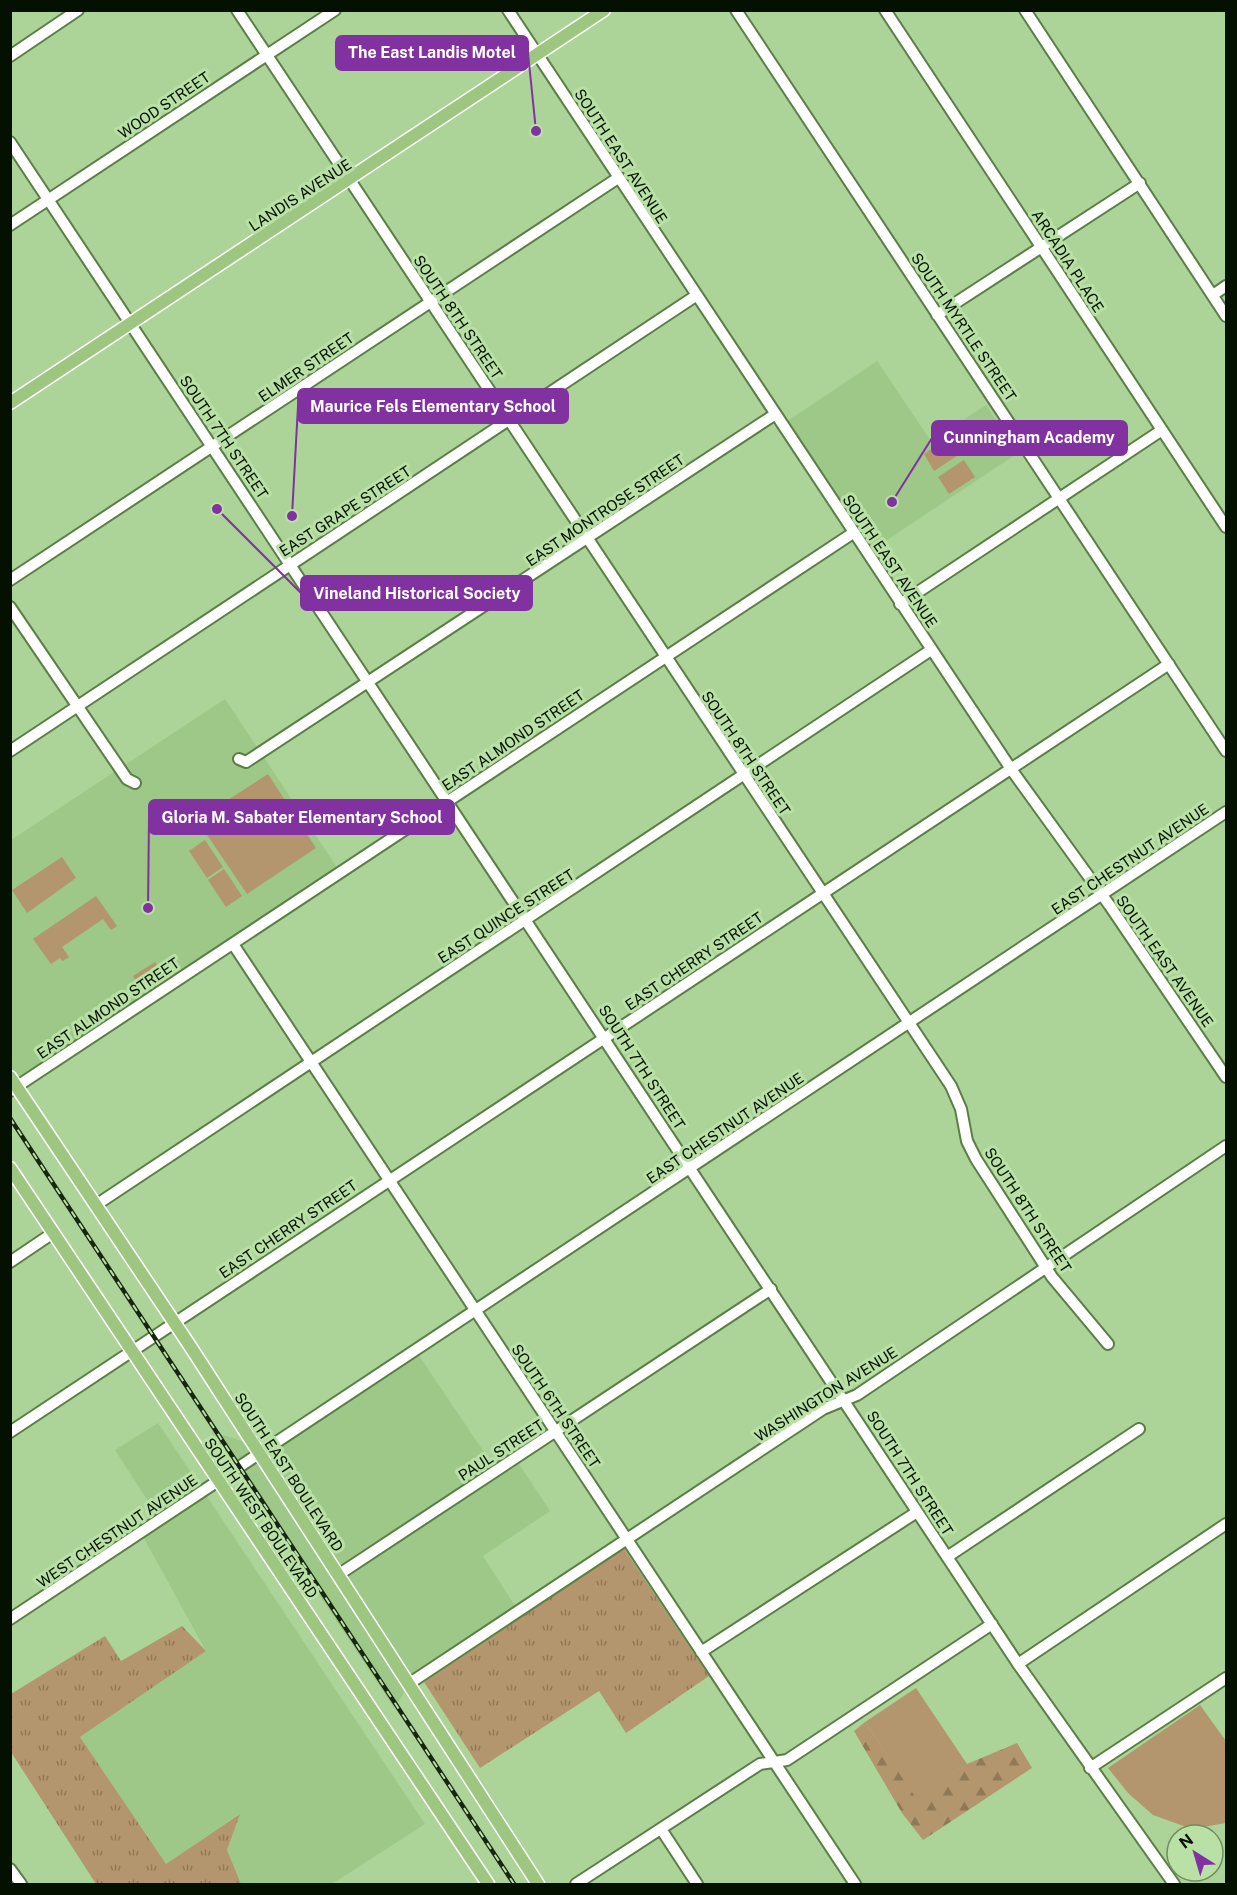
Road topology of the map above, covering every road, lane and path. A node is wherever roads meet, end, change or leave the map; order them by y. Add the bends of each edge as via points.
1 (78, 10) edge
2 (237, 10) edge
3 (335, 10) edge
4 (508, 10) edge
5 (604, 10) edge
6 (736, 10) edge
7 (885, 10) edge
8 (1025, 10) edge
9 (267, 55) junction
10 (537, 55) junction
11 (10, 56) edge
12 (10, 142) edge
13 (618, 178) junction
14 (350, 180) junction
15 (1140, 183) junction
16 (49, 200) junction
17 (10, 225) edge
18 (1041, 247) junction
19 (1227, 286) edge
20 (697, 295) junction
21 (1213, 295) junction
22 (430, 303) junction
23 (937, 315) junction
24 (1227, 315) edge
25 (130, 323) junction
26 (10, 403) edge
27 (774, 415) junction
28 (509, 421) junction
29 (1162, 430) junction
30 (213, 447) junction
31 (1059, 498) junction
32 (1227, 527) edge
33 (853, 533) junction
34 (587, 539) junction
35 (291, 565) junction
36 (10, 580) edge
37 (900, 604) junction
38 (10, 607) edge
39 (931, 650) junction
40 (665, 657) junction
41 (1169, 664) junction
42 (369, 682) junction
43 (76, 707) junction
44 (10, 751) edge
45 (1227, 751) edge
46 (239, 759) dead end
47 (1011, 769) junction
48 (744, 776) junction
49 (135, 783) dead end
50 (448, 801) junction
51 (1227, 812) edge
52 (823, 894) junction
53 (1102, 896) junction
54 (527, 920) junction
55 (233, 944) junction
56 (908, 1024) junction
57 (605, 1038) junction
58 (311, 1062) junction
59 (1227, 1077) edge
60 (13, 1085) edge
61 (1227, 1146) edge
62 (10, 1168) edge
63 (690, 1169) junction
64 (388, 1180) junction
65 (96, 1205) junction
66 (53, 1233) junction
67 (10, 1262) edge
68 (1047, 1269) junction
69 (771, 1289) junction
70 (474, 1312) junction
71 (174, 1322) junction
72 (1108, 1344) dead end
73 (132, 1351) junction
74 (843, 1399) junction
75 (1139, 1430) dead end
76 (10, 1432) edge
77 (556, 1432) junction
78 (259, 1454) junction
79 (240, 1467) joint
80 (218, 1481) junction
81 (917, 1512) junction
82 (1227, 1524) edge
83 (627, 1540) junction
84 (947, 1557) junction
85 (338, 1575) junction
86 (10, 1619) edge
87 (992, 1624) junction
88 (701, 1652) junction
89 (1018, 1664) junction
90 (1227, 1678) edge
91 (410, 1683) junction
92 (773, 1761) junction
93 (1090, 1768) junction
94 (661, 1829) junction
95 (10, 1869) edge
96 (21, 1884) edge
97 (488, 1884) edge
98 (538, 1884) edge
99 (576, 1884) edge
100 (697, 1884) edge
101 (855, 1884) edge
102 (1174, 1884) edge

1 - 11 street
2 - 9 street, SOUTH 8TH STREET
3 - 9 street, WOOD STREET
4 - 10 street, SOUTH EAST AVENUE
5 - 10 main road, LANDIS AVENUE
6 - 23 street, SOUTH MYRTLE STREET
7 - 18 street, ARCADIA PLACE
8 - 15 street
9 - 14 street, SOUTH 8TH STREET
9 - 16 street, WOOD STREET
10 - 13 street, SOUTH EAST AVENUE
10 - 14 main road, LANDIS AVENUE
12 - 16 street, SOUTH 7TH STREET
13 - 20 street, SOUTH EAST AVENUE
13 - 22 street, ELMER STREET
14 - 22 street, SOUTH 8TH STREET
14 - 25 main road, LANDIS AVENUE
15 - 18 street
15 - 21 street
16 - 17 street, WOOD STREET
16 - 25 street, SOUTH 7TH STREET
18 - 23 street
18 - 29 street, ARCADIA PLACE
19 - 21 street
20 - 27 street, SOUTH EAST AVENUE
20 - 28 street, EAST GRAPE STREET
21 - 24 street
22 - 28 street, SOUTH 8TH STREET
22 - 30 street, ELMER STREET
23 - 31 street, SOUTH MYRTLE STREET
25 - 26 main road, LANDIS AVENUE
25 - 30 street, SOUTH 7TH STREET
27 - 33 street, SOUTH EAST AVENUE
27 - 34 street, EAST MONTROSE STREET
28 - 34 street, SOUTH 8TH STREET
28 - 35 street, EAST GRAPE STREET
29 - 31 street
29 - 32 street, ARCADIA PLACE
30 - 35 street, SOUTH 7TH STREET
30 - 36 street, ELMER STREET
31 - 37 street
31 - 41 street, SOUTH MYRTLE STREET
33 - 37 street, SOUTH EAST AVENUE
33 - 40 street, EAST ALMOND STREET
34 - 40 street, SOUTH 8TH STREET
34 - 42 street, EAST MONTROSE STREET
35 - 42 street, SOUTH 7TH STREET
35 - 43 street, EAST GRAPE STREET
37 - 39 street, SOUTH EAST AVENUE
38 - 43 street
39 - 47 street, SOUTH EAST AVENUE
39 - 48 street, EAST QUINCE STREET
40 - 48 street, SOUTH 8TH STREET
40 - 50 street, EAST ALMOND STREET
41 - 45 street, SOUTH MYRTLE STREET
41 - 47 street, EAST CHERRY STREET
42 - 46 street, EAST MONTROSE STREET via 246,762
42 - 50 street, SOUTH 7TH STREET
43 - 44 street, EAST GRAPE STREET
43 - 49 street via 127,779
47 - 52 street, EAST CHERRY STREET
47 - 53 street, SOUTH EAST AVENUE
48 - 52 street, SOUTH 8TH STREET
48 - 54 street, EAST QUINCE STREET
50 - 54 street, SOUTH 7TH STREET
50 - 55 street, EAST ALMOND STREET
51 - 53 street, EAST CHESTNUT AVENUE
52 - 56 street, SOUTH 8TH STREET
52 - 57 street, EAST CHERRY STREET
53 - 56 street, EAST CHESTNUT AVENUE
53 - 59 street, SOUTH EAST AVENUE
54 - 57 street, SOUTH 7TH STREET
54 - 58 street, EAST QUINCE STREET
55 - 58 street, SOUTH 6TH STREET
55 - 60 street, EAST ALMOND STREET
56 - 63 street, EAST CHESTNUT AVENUE
56 - 68 street, SOUTH 8TH STREET via 951,1086 976,1160
57 - 63 street, SOUTH 7TH STREET
57 - 64 street, EAST CHERRY STREET
58 - 64 street, SOUTH 6TH STREET
58 - 65 street, EAST QUINCE STREET
60 - 65 main road, SOUTH EAST BOULEVARD
61 - 68 street, WASHINGTON AVENUE
62 - 66 main road, SOUTH WEST BOULEVARD
63 - 69 street, SOUTH 7TH STREET
63 - 70 street, EAST CHESTNUT AVENUE
64 - 70 street, SOUTH 6TH STREET
64 - 71 street, EAST CHERRY STREET
65 - 71 main road, SOUTH EAST BOULEVARD
66 - 67 street
66 - 73 main road, SOUTH WEST BOULEVARD
68 - 72 street, SOUTH 8TH STREET
68 - 74 street, WASHINGTON AVENUE via 857,1395
69 - 74 street, SOUTH 7TH STREET
69 - 77 street, PAUL STREET
70 - 77 street, SOUTH 6TH STREET
70 - 78 street, EAST CHESTNUT AVENUE
71 - 73 street, EAST CHERRY STREET
71 - 78 main road, SOUTH EAST BOULEVARD
73 - 76 street, EAST CHERRY STREET
73 - 80 main road, SOUTH WEST BOULEVARD
74 - 81 street, SOUTH 7TH STREET
74 - 83 street, WASHINGTON AVENUE
75 - 84 street
77 - 83 street, SOUTH 6TH STREET
77 - 85 street, PAUL STREET
78 - 79 street, EAST CHESTNUT AVENUE
78 - 85 main road, SOUTH EAST BOULEVARD
79 - 80 street, WEST CHESTNUT AVENUE
80 - 86 street, WEST CHESTNUT AVENUE
80 - 97 main road, SOUTH WEST BOULEVARD
81 - 84 street, SOUTH 7TH STREET
81 - 88 street
82 - 89 street
83 - 88 street, SOUTH 6TH STREET
83 - 91 street, WASHINGTON AVENUE
84 - 87 street, SOUTH 7TH STREET
85 - 91 main road, SOUTH EAST BOULEVARD
87 - 89 street, SOUTH 7TH STREET
87 - 92 street via 787,1760
88 - 92 street, SOUTH 6TH STREET
89 - 93 street, SOUTH 7TH STREET
90 - 93 street
91 - 98 main road, SOUTH EAST BOULEVARD
92 - 94 street via 760,1764
92 - 101 street, SOUTH 6TH STREET
93 - 102 street, SOUTH 7TH STREET
94 - 99 street
94 - 100 street
95 - 96 street

